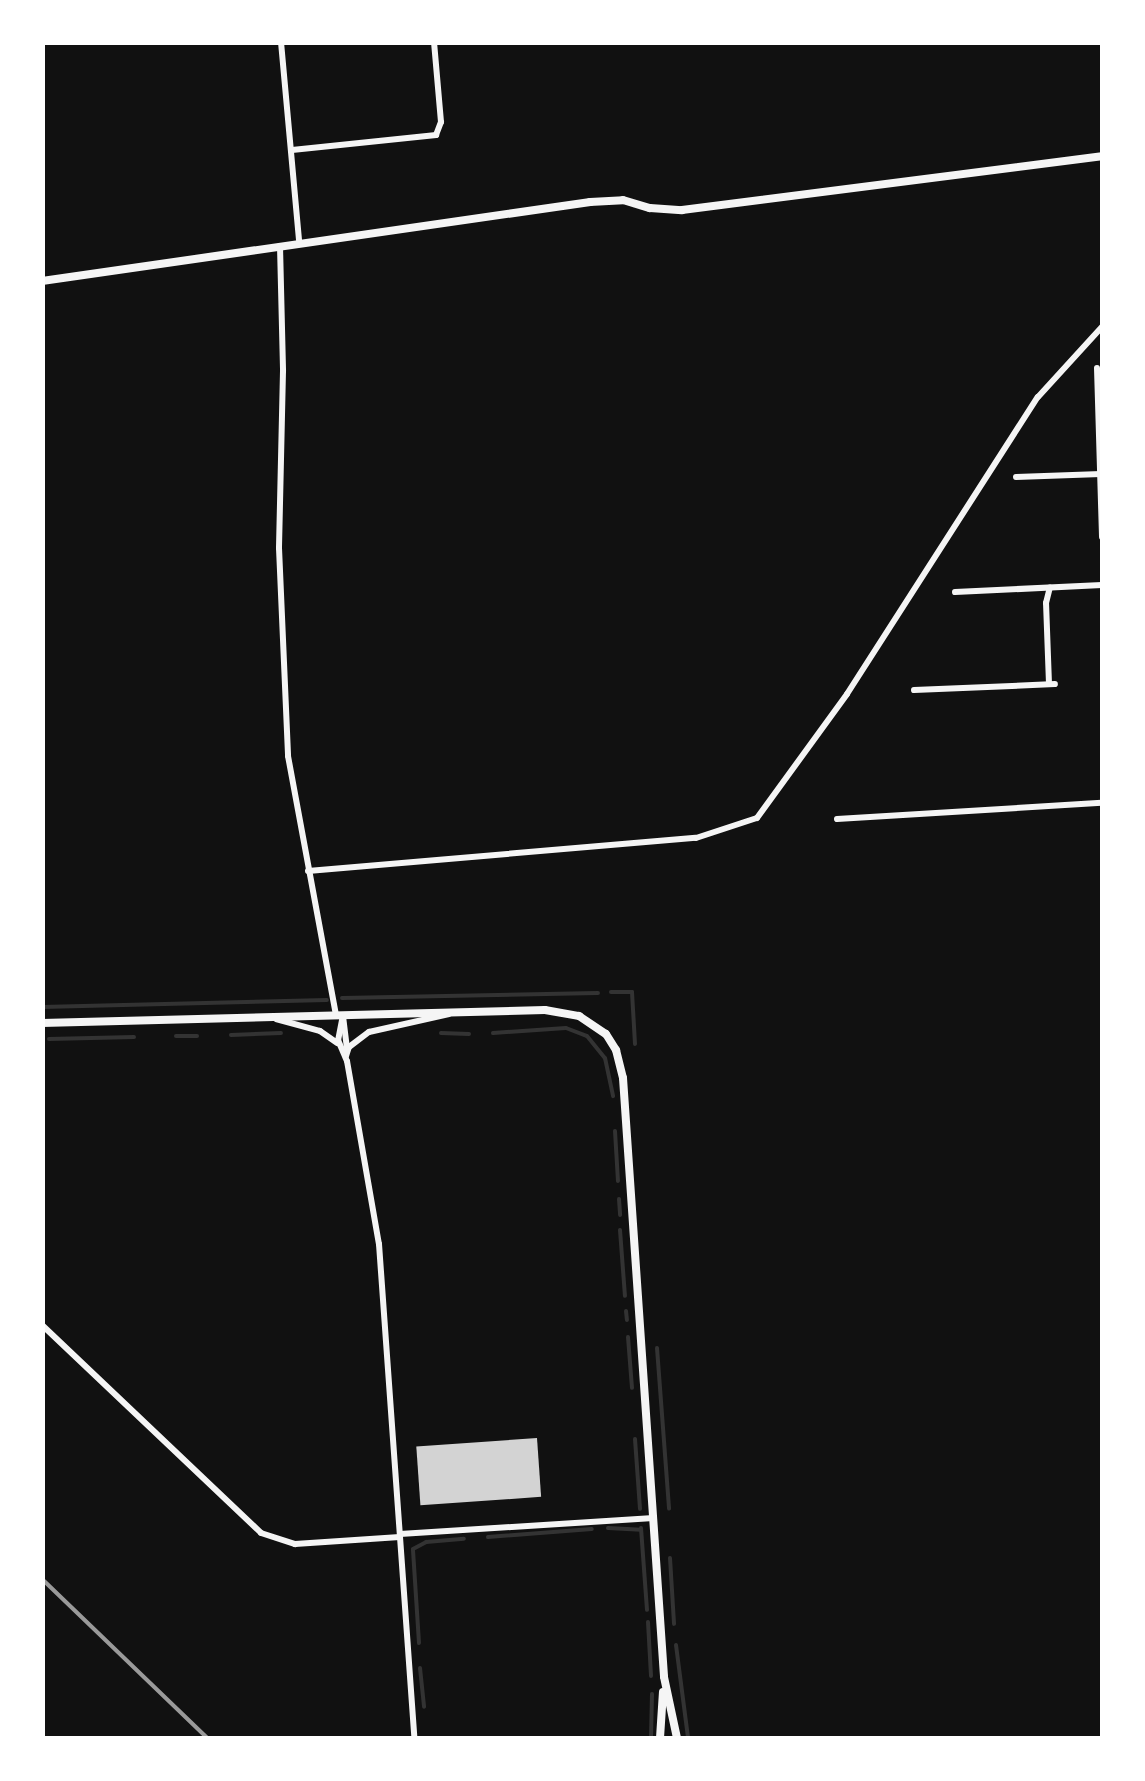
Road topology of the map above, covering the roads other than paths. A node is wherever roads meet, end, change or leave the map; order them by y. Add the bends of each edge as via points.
1 (281, 42) edge
2 (434, 42) edge
3 (292, 150) junction
4 (1102, 156) edge
5 (299, 240) junction
6 (280, 244) junction
7 (42, 280) edge
8 (1102, 328) edge
9 (1097, 368) dead end
10 (1101, 410) edge
11 (1101, 474) edge
12 (1016, 477) dead end
13 (1102, 537) edge
14 (1102, 585) edge
15 (1050, 587) junction
16 (955, 592) dead end
17 (914, 690) dead end
18 (1102, 803) edge
19 (837, 819) dead end
20 (308, 871) junction
21 (454, 1012) junction
22 (339, 1015) junction
23 (265, 1016) junction
24 (42, 1022) edge
25 (344, 1051) junction
26 (42, 1324) edge
27 (653, 1518) junction
28 (400, 1536) junction
29 (664, 1677) junction
30 (414, 1738) edge
31 (660, 1738) edge
32 (677, 1738) edge

1 - 3 street
2 - 3 street via 436,135
3 - 5 street
4 - 5 street via 682,210 605,200
5 - 6 street
6 - 7 street
6 - 20 street via 281,629 288,756
8 - 20 street via 1038,397 847,694 756,818 696,838
9 - 10 street
10 - 11 street
11 - 12 street
11 - 13 street
14 - 15 street
15 - 16 street
15 - 17 street via 1052,684
18 - 19 street
20 - 22 street
21 - 22 street
21 - 25 street via 371,1032
21 - 27 street via 562,1011 586,1019 610,1039 623,1078
22 - 23 street
22 - 25 street
23 - 24 street
23 - 25 street via 320,1030
25 - 28 street via 377,1230
26 - 28 street via 261,1533 301,1544
27 - 28 street
27 - 29 street
28 - 30 street
29 - 31 street
29 - 32 street

